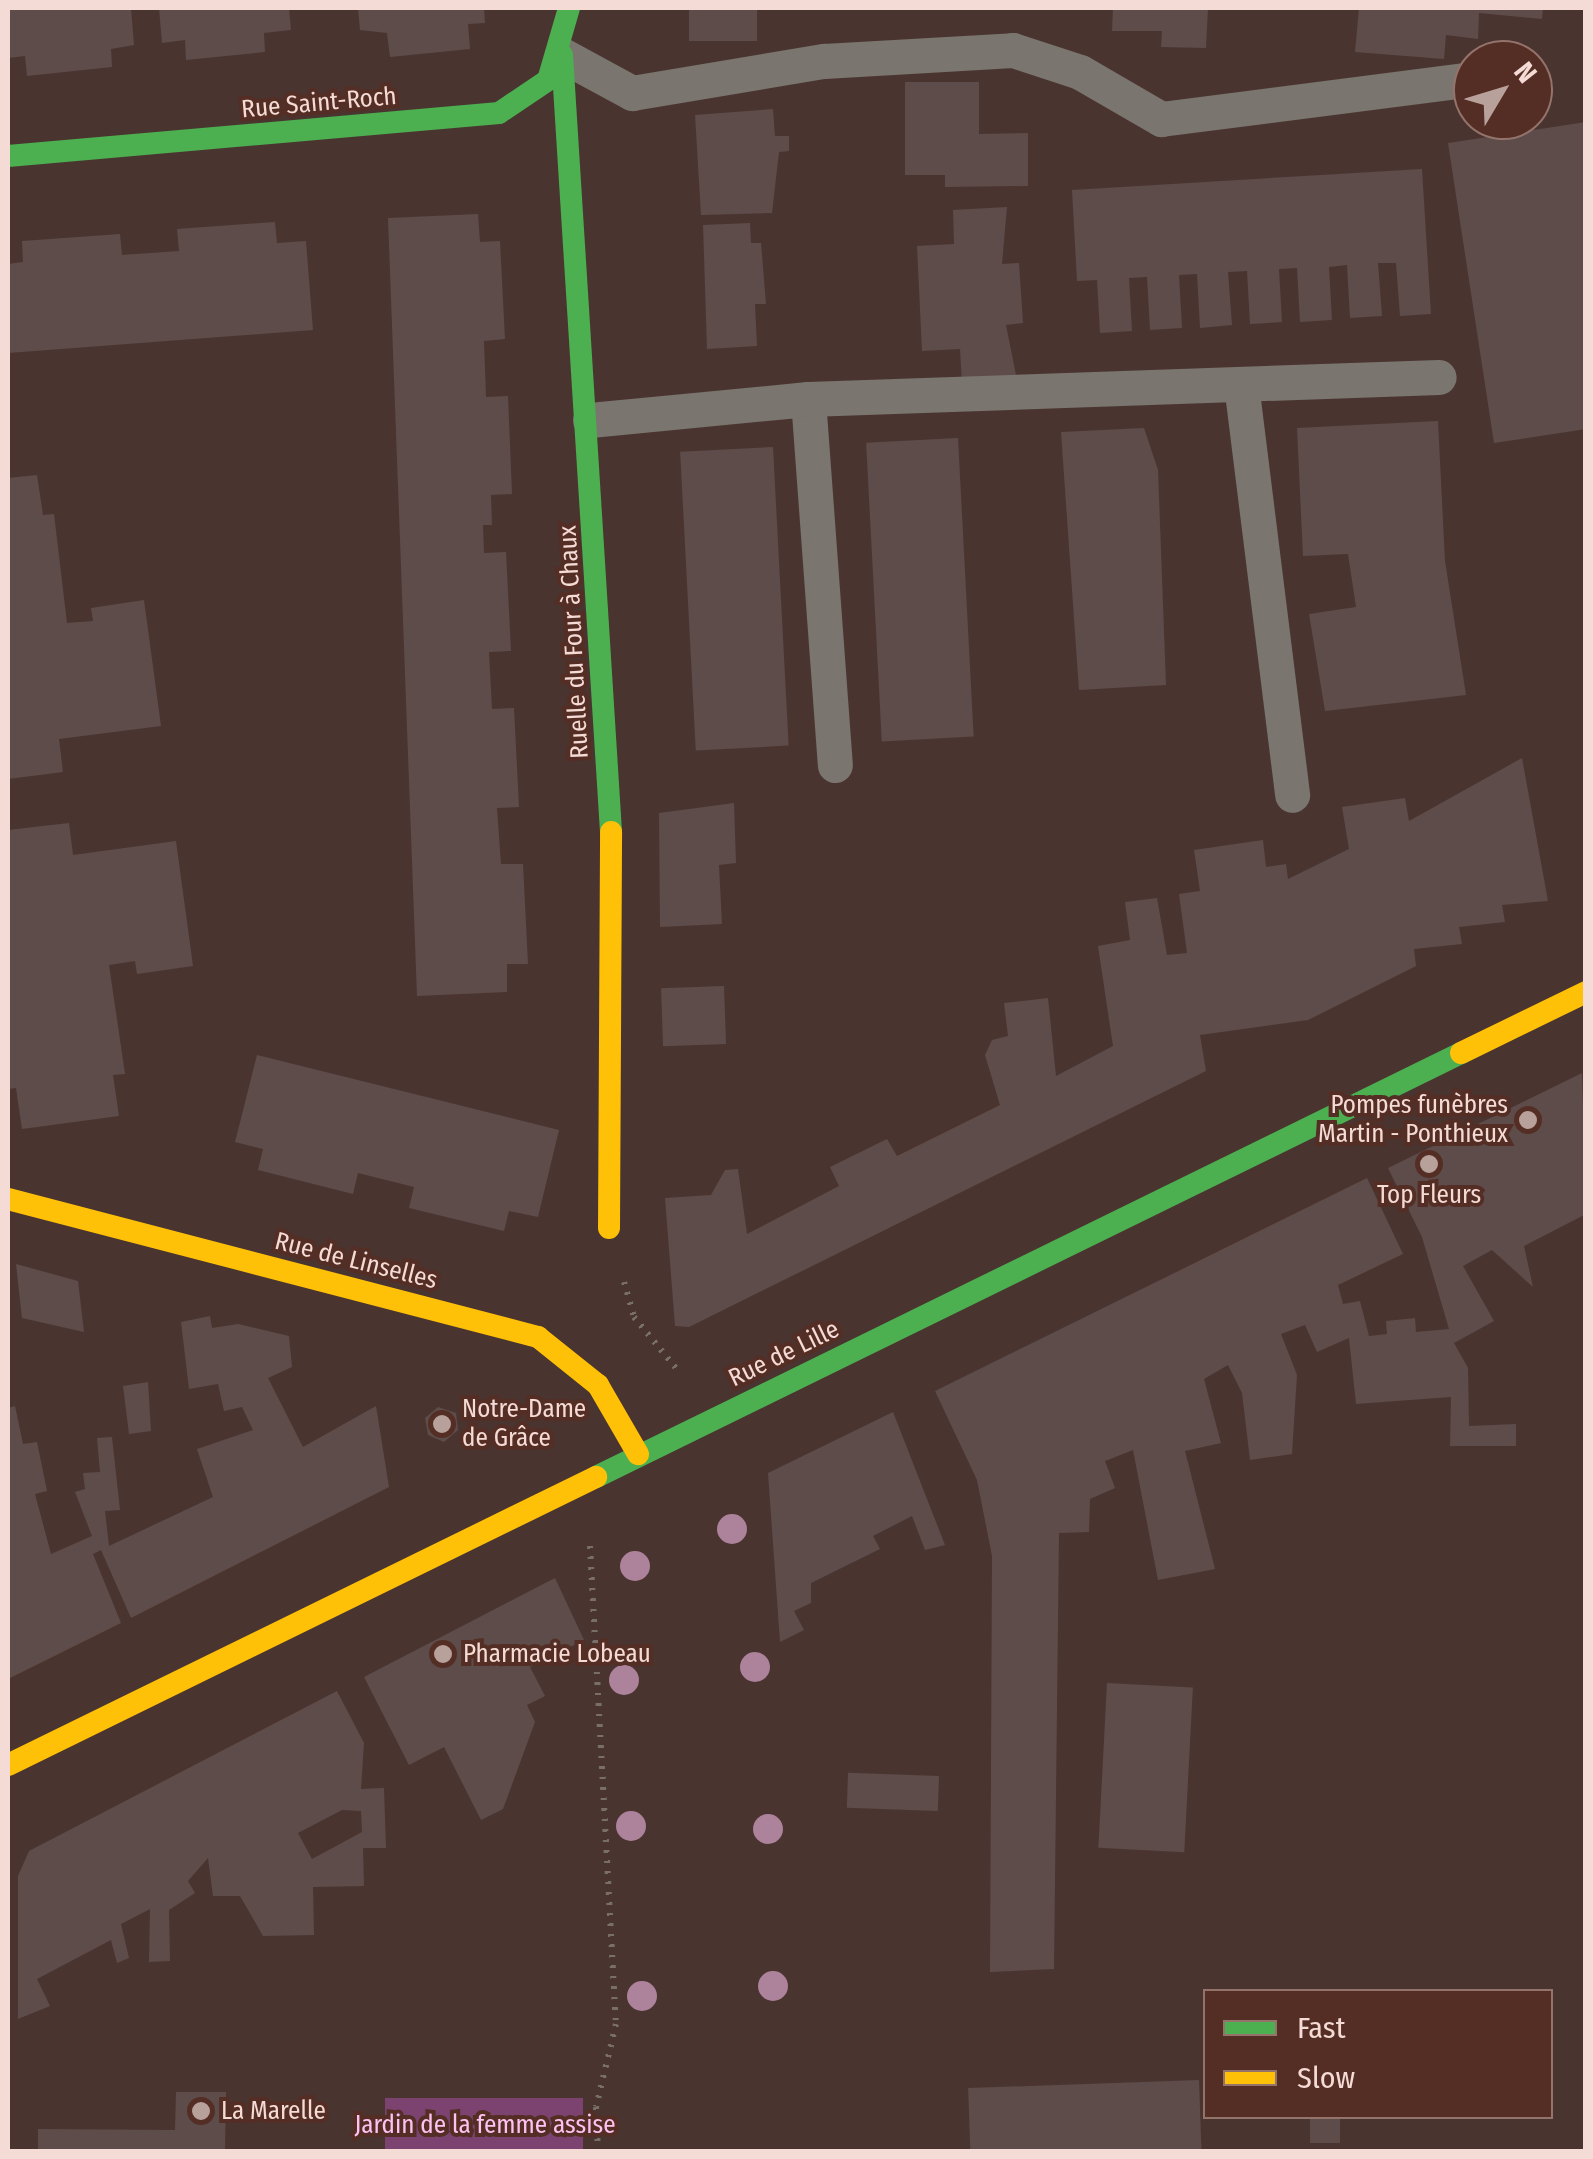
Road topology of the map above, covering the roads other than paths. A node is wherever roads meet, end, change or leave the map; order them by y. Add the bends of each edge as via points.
1 (569, 8) edge
2 (562, 55) junction
3 (1453, 82) edge
4 (8, 156) edge
5 (1440, 377) dead end
6 (1241, 384) junction
7 (808, 399) junction
8 (590, 420) junction
9 (835, 765) dead end
10 (1292, 794) dead end
11 (1586, 992) edge
12 (8, 1199) edge
13 (609, 1228) road end
14 (638, 1454) junction
15 (8, 1766) edge

1 - 2 street, Rue Saint-Roch
2 - 3 lane via 632,94 824,61 1013,50 1080,72 1161,119
2 - 4 street, Rue Saint-Roch via 529,98 471,118
2 - 8 street, Ruelle du Four à Chaux
5 - 6 lane
6 - 7 lane
6 - 10 lane
7 - 8 lane
7 - 9 lane
8 - 13 street, Ruelle du Four à Chaux via 614,912
11 - 14 street, Rue de Lille
12 - 14 street, Rue de Linselles via 538,1337 598,1384
14 - 15 street, Rue de Lille

